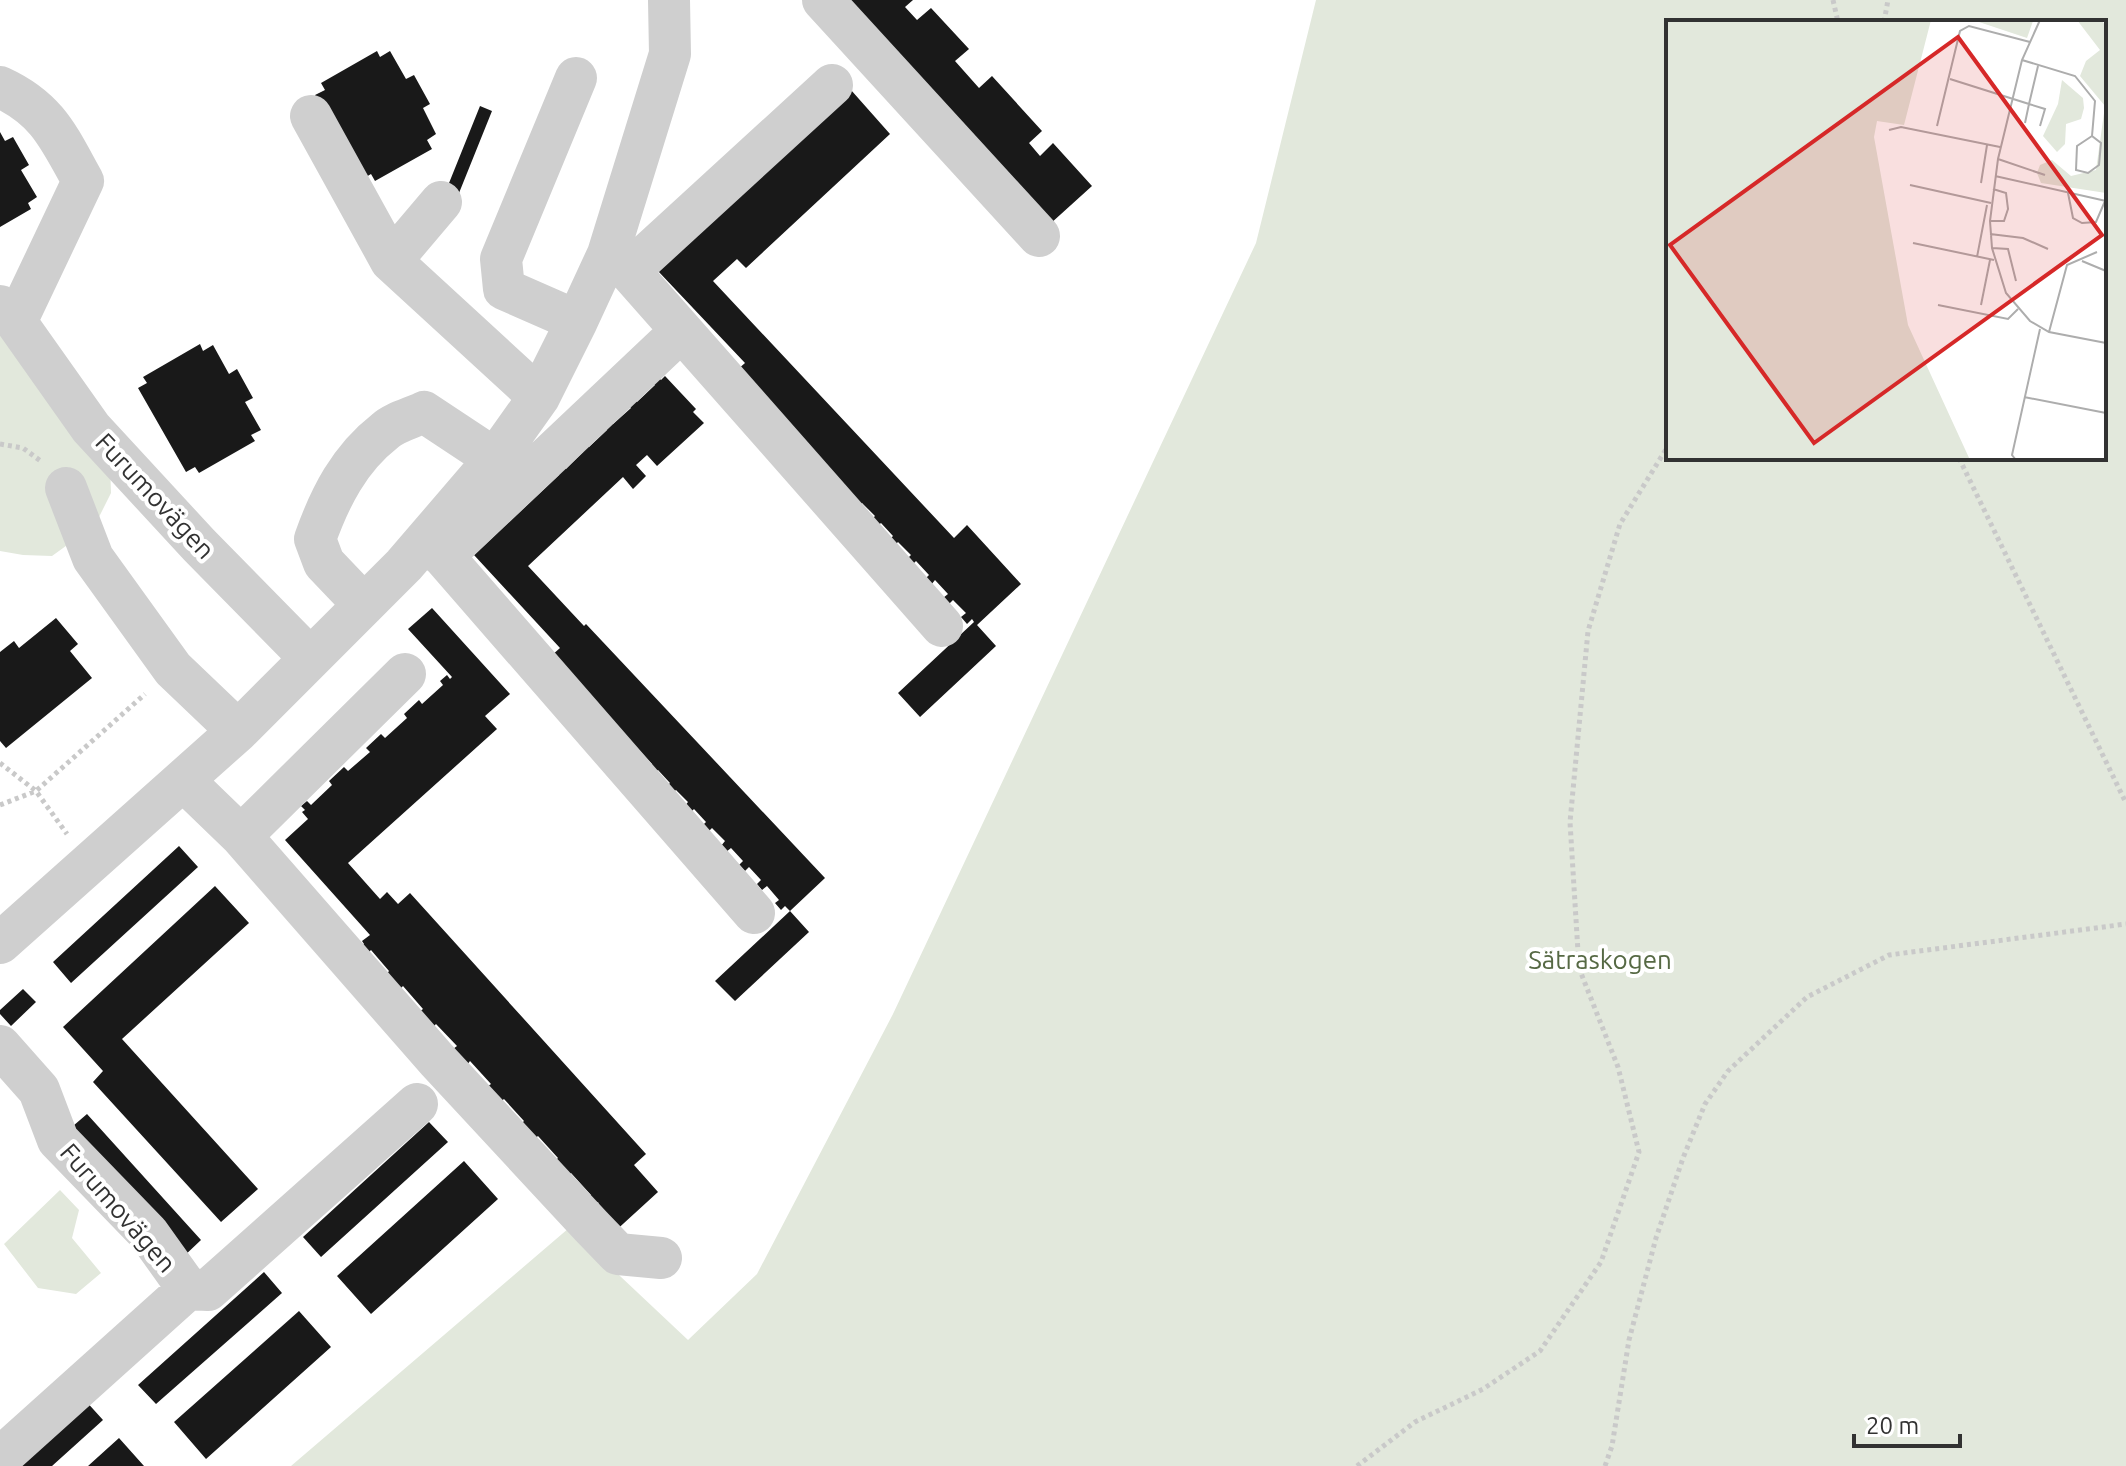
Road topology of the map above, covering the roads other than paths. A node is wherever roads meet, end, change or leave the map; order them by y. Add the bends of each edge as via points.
1 (669, 0) edge
2 (823, 0) edge
3 (576, 78) dead end
4 (832, 85) dead end
5 (0, 87) edge
6 (311, 116) dead end
7 (441, 202) dead end
8 (1039, 236) dead end
9 (391, 261) junction
10 (618, 262) junction
11 (8, 314) edge
12 (577, 321) junction
13 (680, 332) junction
14 (539, 397) junction
15 (495, 459) junction
16 (66, 488) dead end
17 (434, 548) junction
18 (364, 605) junction
19 (942, 626) dead end
20 (310, 658) junction
21 (405, 674) dead end
22 (238, 731) junction
23 (183, 780) junction
24 (241, 836) junction
25 (754, 913) dead end
26 (0, 943) edge
27 (0, 1046) edge
28 (417, 1104) dead end
29 (661, 1258) dead end
30 (188, 1289) junction
31 (0, 1458) edge

1 - 10 street via 670,54
2 - 8 street
3 - 12 street via 501,259 504,289
4 - 10 street
5 - 11 street, Furumovägen via 51,124 83,181
6 - 9 street
7 - 9 street
9 - 14 street
10 - 12 street
10 - 13 street
11 - 20 street, Furumovägen via 91,428
12 - 14 street
13 - 17 street
13 - 19 street
14 - 15 street
15 - 17 street
15 - 18 street via 424,412 387,429 360,454 342,477 315,539 324,563
16 - 22 street via 93,558 173,669
17 - 18 street
17 - 25 street
18 - 20 street
20 - 22 street
21 - 24 street
22 - 23 street
23 - 24 street
23 - 26 street
24 - 29 street via 437,1060 618,1254
27 - 30 street, Furumovägen via 39,1090 58,1140 148,1233
28 - 30 street via 208,1290
30 - 31 street

